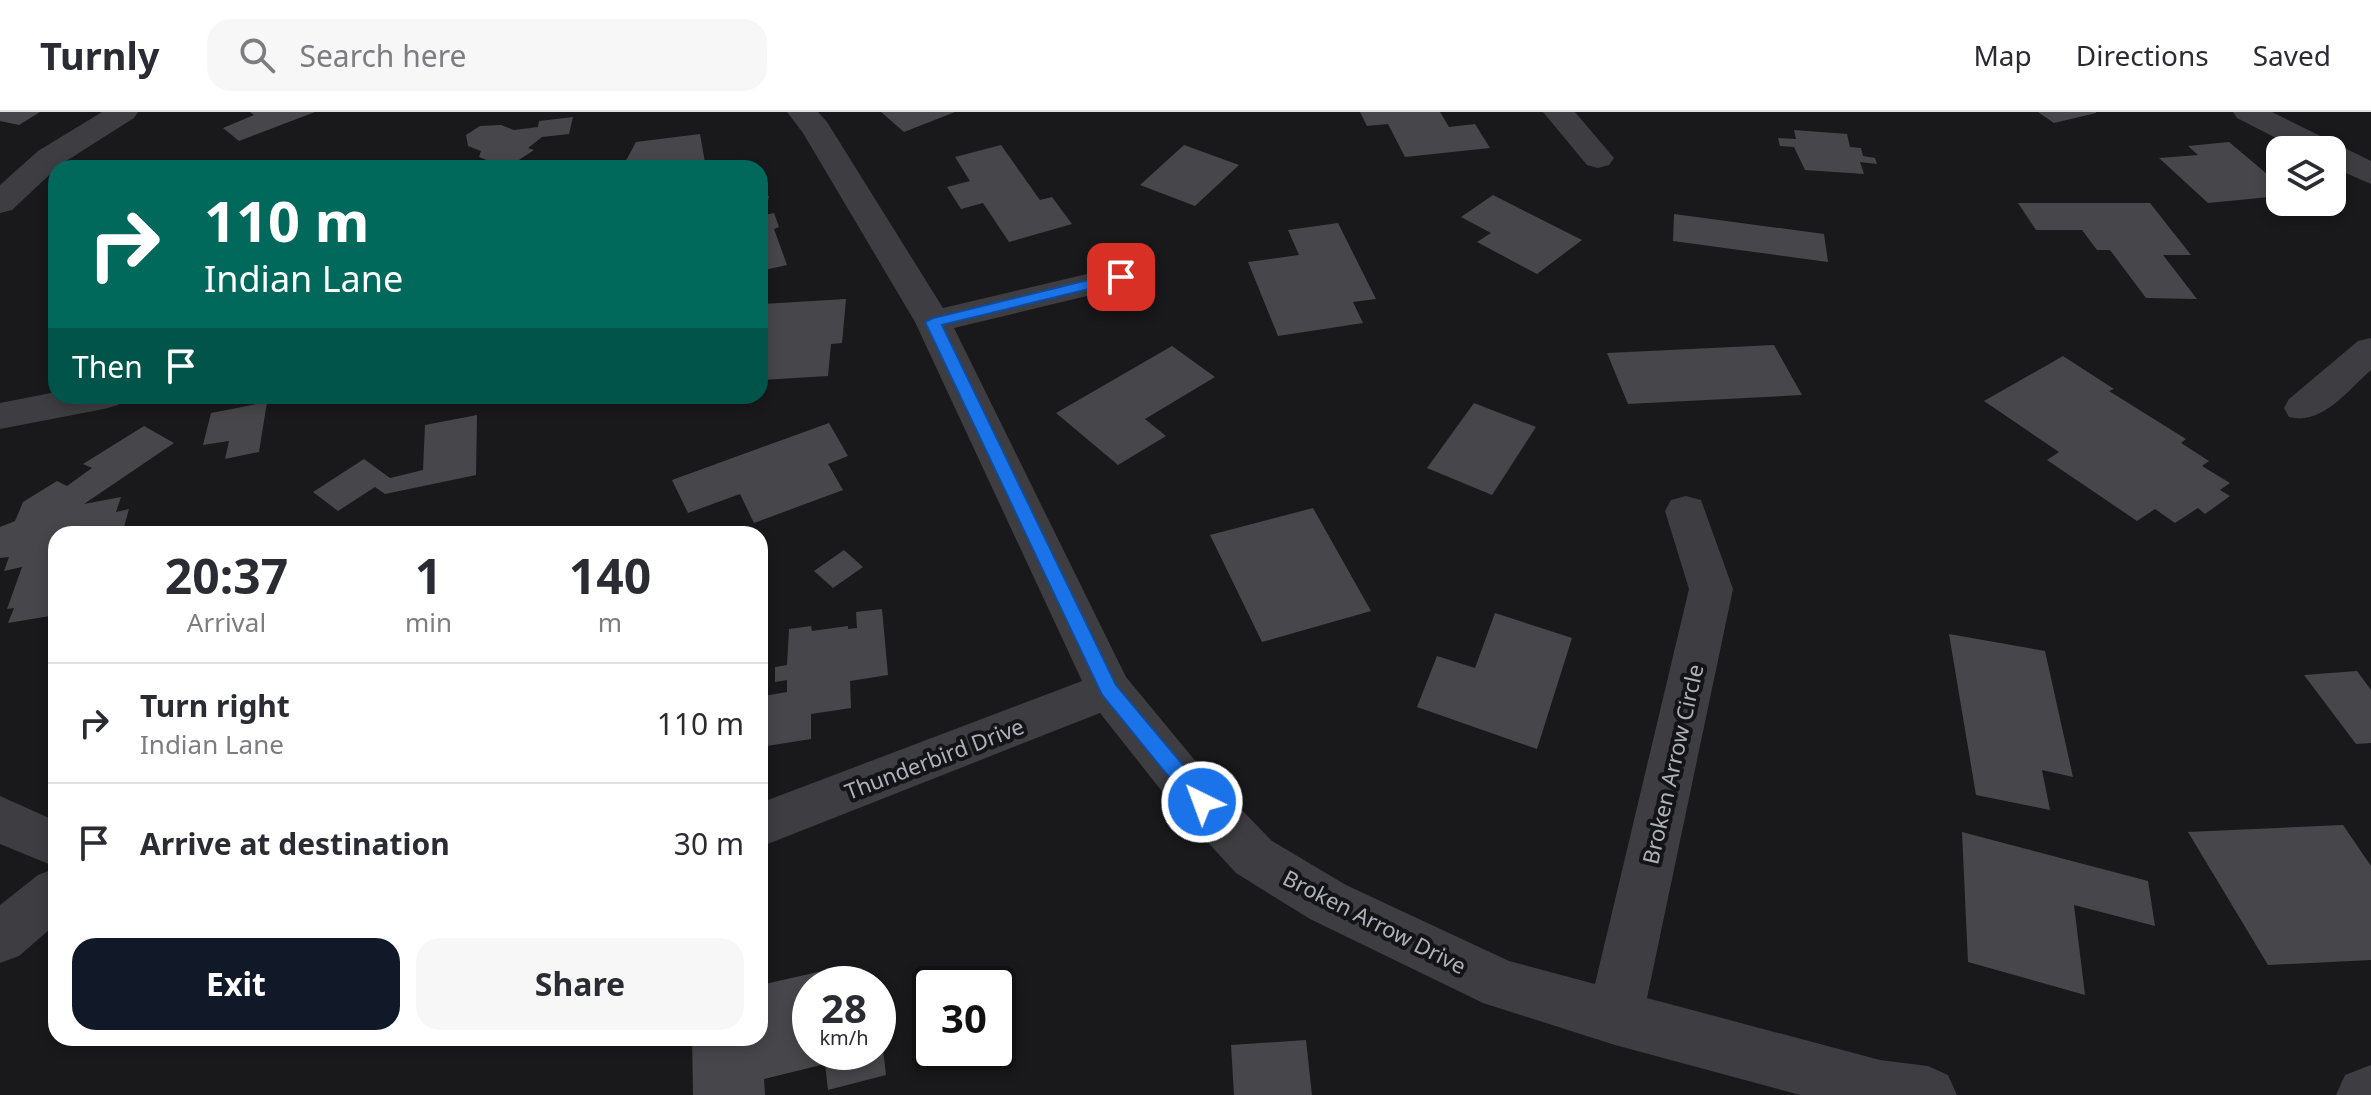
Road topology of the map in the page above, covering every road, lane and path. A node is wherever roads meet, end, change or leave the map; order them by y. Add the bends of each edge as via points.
1 (123, 112) edge
2 (802, 112) edge
3 (1558, 112) edge
4 (2248, 112) edge
5 (2295, 136) edge
6 (1598, 158) dead end
7 (2346, 161) edge
8 (2371, 174) edge
9 (0, 203) edge
10 (1121, 277) dead end
11 (933, 322) junction
12 (2371, 350) edge
13 (62, 404) edge
14 (2303, 408) dead end
15 (0, 416) edge
16 (1686, 511) dead end
17 (1109, 690) junction
18 (0, 818) edge
19 (768, 822) edge
20 (48, 841) edge
21 (48, 899) edge
22 (0, 938) edge
23 (1615, 1018) junction
24 (2371, 1094) edge
25 (1928, 1095) edge
26 (2365, 1095) edge

1 - 9 street via 49,158
2 - 11 street, Broken Arrow Drive
3 - 6 street
4 - 5 street
7 - 8 street
10 - 11 street
11 - 17 street, Broken Arrow Drive
12 - 14 street
13 - 15 street
16 - 23 street, Broken Arrow Circle via 1711,589
17 - 19 street, Thunderbird Drive
17 - 23 street, Broken Arrow Drive via 1185,784 1254,857 1328,902 1502,985
18 - 20 street
21 - 22 street
23 - 25 street, Broken Arrow Drive via 1880,1089
24 - 26 street

